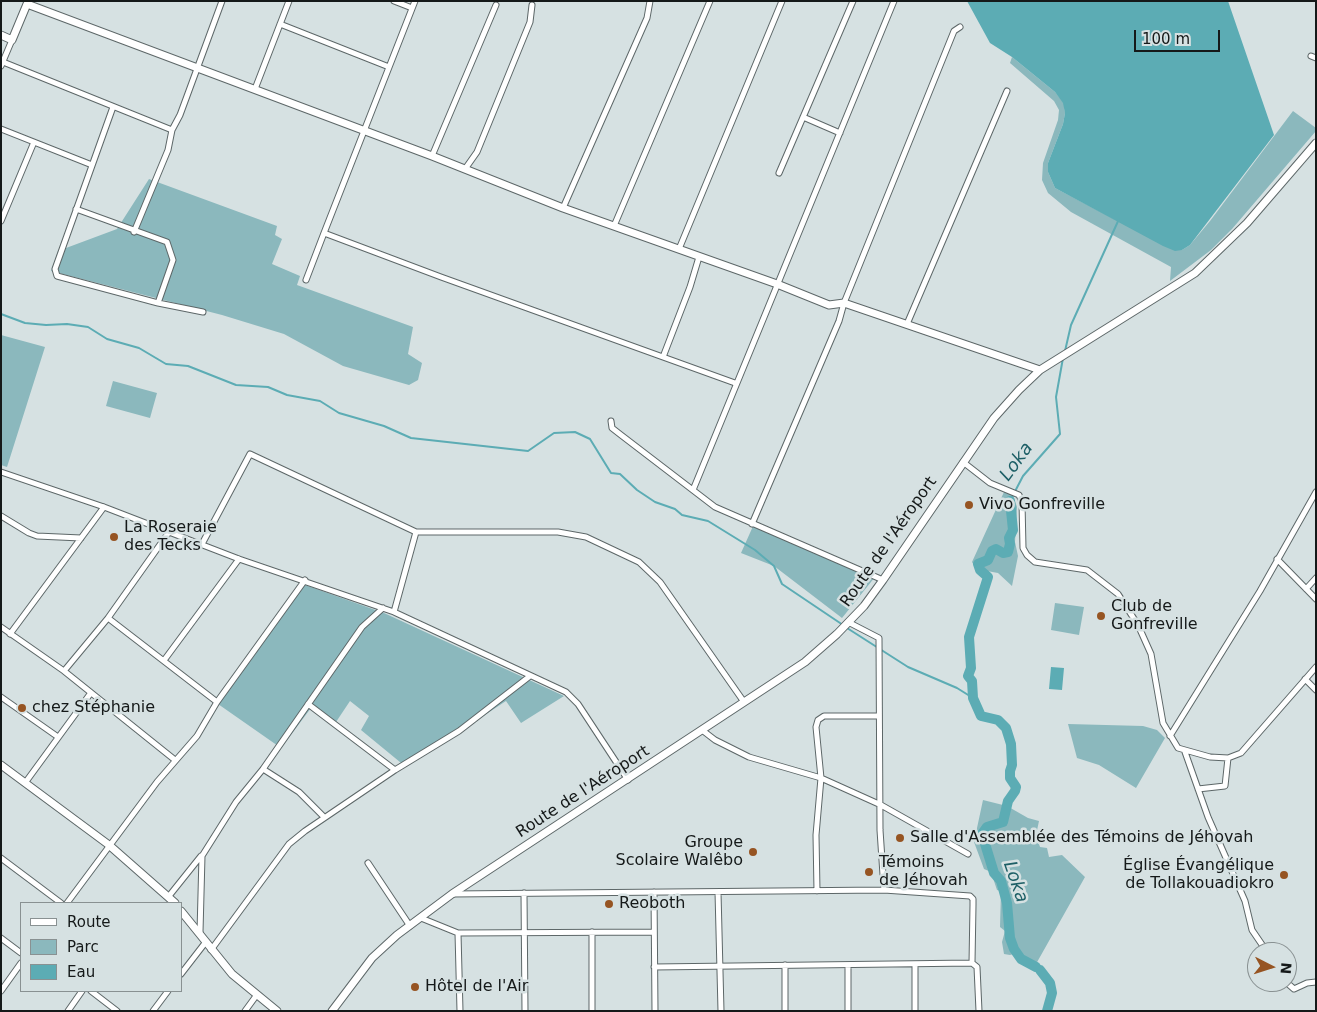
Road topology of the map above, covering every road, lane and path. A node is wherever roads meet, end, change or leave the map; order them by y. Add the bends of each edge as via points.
1 (20, 1) edge
2 (221, 1) edge
3 (290, 1) edge
4 (394, 1) edge
5 (415, 1) edge
6 (650, 1) edge
7 (710, 1) edge
8 (782, 1) edge
9 (853, 1) edge
10 (894, 1) edge
11 (28, 3) edge
12 (532, 4) dead end
13 (496, 5) dead end
14 (412, 8) junction
15 (280, 24) junction
16 (960, 27) dead end
17 (1, 35) edge
18 (12, 40) junction
19 (2, 64) edge
20 (197, 67) junction
21 (388, 67) junction
22 (254, 89) junction
23 (1007, 91) dead end
24 (113, 107) junction
25 (803, 117) junction
26 (1, 129) edge
27 (172, 130) junction
28 (363, 130) junction
29 (840, 133) junction
30 (34, 142) junction
31 (1316, 143) edge
32 (432, 156) junction
33 (92, 166) junction
34 (465, 169) junction
35 (779, 173) dead end
36 (563, 208) junction
37 (76, 209) junction
38 (1, 221) edge
39 (614, 226) junction
40 (134, 232) junction
41 (324, 233) junction
42 (679, 249) junction
43 (699, 257) junction
44 (306, 280) dead end
45 (777, 284) junction
46 (158, 303) junction
47 (844, 303) junction
48 (203, 312) dead end
49 (907, 324) junction
50 (663, 357) junction
51 (1040, 370) junction
52 (735, 383) junction
53 (611, 421) dead end
54 (963, 462) junction
55 (1, 472) edge
56 (693, 490) junction
57 (1316, 492) edge
58 (104, 507) junction
59 (1, 516) edge
60 (752, 524) junction
61 (169, 532) junction
62 (416, 532) junction
63 (81, 538) junction
64 (202, 544) junction
65 (239, 559) junction
66 (1277, 560) junction
67 (1316, 578) edge
68 (305, 580) junction
69 (883, 580) junction
70 (1306, 589) junction
71 (1316, 599) edge
72 (384, 608) junction
73 (394, 612) junction
74 (108, 618) junction
75 (848, 622) junction
76 (1, 627) edge
77 (10, 634) junction
78 (165, 659) junction
79 (1316, 667) edge
80 (64, 671) junction
81 (530, 676) junction
82 (1305, 679) junction
83 (1316, 690) edge
84 (90, 694) junction
85 (1, 697) edge
86 (217, 702) junction
87 (744, 702) junction
88 (308, 704) junction
89 (879, 716) junction
90 (702, 730) junction
91 (1170, 736) junction
92 (58, 737) junction
93 (1185, 752) junction
94 (1228, 758) junction
95 (174, 760) junction
96 (1, 765) edge
97 (263, 769) junction
98 (395, 770) junction
99 (821, 778) junction
100 (628, 780) junction
101 (25, 783) junction
102 (1198, 789) junction
103 (880, 805) junction
104 (324, 817) junction
105 (109, 845) junction
106 (968, 854) dead end
107 (202, 856) junction
108 (1, 858) edge
109 (368, 863) dead end
110 (884, 890) junction
111 (817, 891) junction
112 (654, 892) junction
113 (718, 892) junction
114 (524, 893) junction
115 (452, 894) junction
116 (169, 896) junction
117 (60, 902) edge
118 (68, 902) edge
119 (174, 902) edge
120 (182, 912) edge
121 (421, 918) junction
122 (410, 926) junction
123 (200, 932) junction
124 (524, 932) junction
125 (592, 932) junction
126 (654, 932) junction
127 (458, 933) junction
128 (1, 938) edge
129 (1260, 942) edge
130 (205, 943) junction
131 (211, 950) junction
132 (20, 952) edge
133 (972, 963) junction
134 (20, 964) edge
135 (915, 964) junction
136 (785, 965) junction
137 (848, 965) junction
138 (720, 966) junction
139 (654, 967) junction
140 (182, 973) edge
141 (1316, 982) edge
142 (1297, 988) edge
143 (1, 991) edge
144 (81, 992) edge
145 (92, 992) edge
146 (167, 992) edge
147 (256, 996) junction
148 (68, 1011) edge
149 (117, 1011) edge
150 (153, 1011) edge
151 (245, 1011) edge
152 (277, 1011) edge
153 (332, 1011) edge
154 (460, 1011) edge
155 (525, 1011) edge
156 (592, 1011) edge
157 (655, 1011) edge
158 (721, 1011) edge
159 (785, 1011) edge
160 (848, 1011) edge
161 (915, 1011) edge
162 (978, 1011) edge

1 - 11 street
2 - 20 street
3 - 15 street
4 - 14 street
5 - 14 street
6 - 36 street via 647,18
7 - 39 street
8 - 42 street
9 - 25 street
10 - 29 street
11 - 18 street
11 - 20 street
12 - 34 street via 530,22 477,152
13 - 32 street
14 - 21 street
15 - 21 street
15 - 22 street
16 - 47 street via 954,31
17 - 18 street
18 - 19 street
19 - 24 street
20 - 22 street
20 - 27 street
21 - 28 street
22 - 28 street
23 - 49 street
24 - 27 street
24 - 33 street
25 - 29 street
25 - 35 street
26 - 30 street
27 - 40 street via 168,150
28 - 32 street
28 - 41 street
29 - 45 street
30 - 33 street
30 - 38 street
31 - 51 street, Route de l'Aéroport via 1247,223 1195,273
32 - 34 street
33 - 37 street
34 - 36 street
36 - 39 street
37 - 40 street
37 - 46 street via 55,270 56,276
39 - 42 street
40 - 46 street via 167,242 170,249 173,260
41 - 44 street
41 - 50 street
42 - 43 street
43 - 45 street
43 - 50 street
45 - 47 street via 829,305
45 - 52 street
46 - 48 street
47 - 49 street
47 - 60 street
49 - 51 street
50 - 52 street
51 - 54 street, Route de l'Aéroport via 994,418
52 - 56 street
53 - 56 street via 612,428
54 - 69 street, Route de l'Aéroport
54 - 91 street via 990,483 1019,495 1023,548 1035,562 1087,570 1118,594 1138,625 1151,654 1162,723
55 - 58 street
56 - 60 street via 715,507
57 - 66 street
58 - 61 street
58 - 63 street
59 - 63 street via 37,536
60 - 69 street
61 - 64 street
61 - 74 street
62 - 64 street via 250,454
62 - 73 street
62 - 87 street via 558,532 608,545 639,562 660,582
63 - 77 street
64 - 65 street
65 - 68 street
65 - 78 street
66 - 70 street
66 - 91 street
67 - 70 street
68 - 72 street
68 - 86 street
69 - 75 street, Route de l'Aéroport
70 - 71 street
72 - 73 street
72 - 88 street via 362,627
73 - 81 street
74 - 78 street
74 - 80 street
75 - 87 street, Route de l'Aéroport via 805,662
75 - 89 street via 879,638
76 - 77 street
77 - 80 street
78 - 86 street
79 - 82 street
80 - 84 street
81 - 98 street via 459,731
81 - 100 street via 566,692 578,704
82 - 83 street
82 - 94 street via 1251,743 1241,753
84 - 92 street
84 - 95 street
85 - 92 street
86 - 95 street via 197,736
87 - 90 street, Route de l'Aéroport
88 - 97 street
88 - 98 street
89 - 99 street via 824,716 818,720
89 - 103 street
90 - 99 street via 749,757
90 - 100 street, Route de l'Aéroport
91 - 93 street
92 - 101 street
93 - 94 street
93 - 102 street
94 - 102 street via 1225,786
95 - 105 street
96 - 101 street
97 - 104 street via 299,792
97 - 107 street via 236,802
98 - 104 street
99 - 103 street
99 - 111 street via 816,835
100 - 115 street, Route de l'Aéroport
101 - 105 street
102 - 129 street via 1245,901 1252,930
103 - 106 street
103 - 110 street
104 - 131 street via 289,844
105 - 116 street
105 - 118 street
107 - 116 street
107 - 123 street
108 - 117 street
109 - 122 street
110 - 111 street
110 - 133 street via 970,896 973,899
111 - 113 street
112 - 113 street
112 - 114 street
112 - 126 street
113 - 138 street
114 - 115 street
114 - 124 street
115 - 121 street, Route de l'Aéroport
116 - 119 street
120 - 123 street
121 - 122 street, Route de l'Aéroport
121 - 127 street
122 - 153 street, Route de l'Aéroport via 372,958
123 - 130 street
124 - 125 street
124 - 127 street
124 - 155 street
125 - 126 street
125 - 156 street
126 - 139 street
127 - 154 street
128 - 132 street
130 - 131 street
130 - 140 street
131 - 147 street
133 - 135 street
133 - 162 street via 977,967
134 - 143 street
135 - 137 street
135 - 161 street
136 - 137 street
136 - 138 street
136 - 159 street
137 - 160 street
138 - 139 street
138 - 158 street
139 - 157 street
141 - 142 street
144 - 148 street
145 - 149 street
146 - 150 street
147 - 151 street
147 - 152 street

